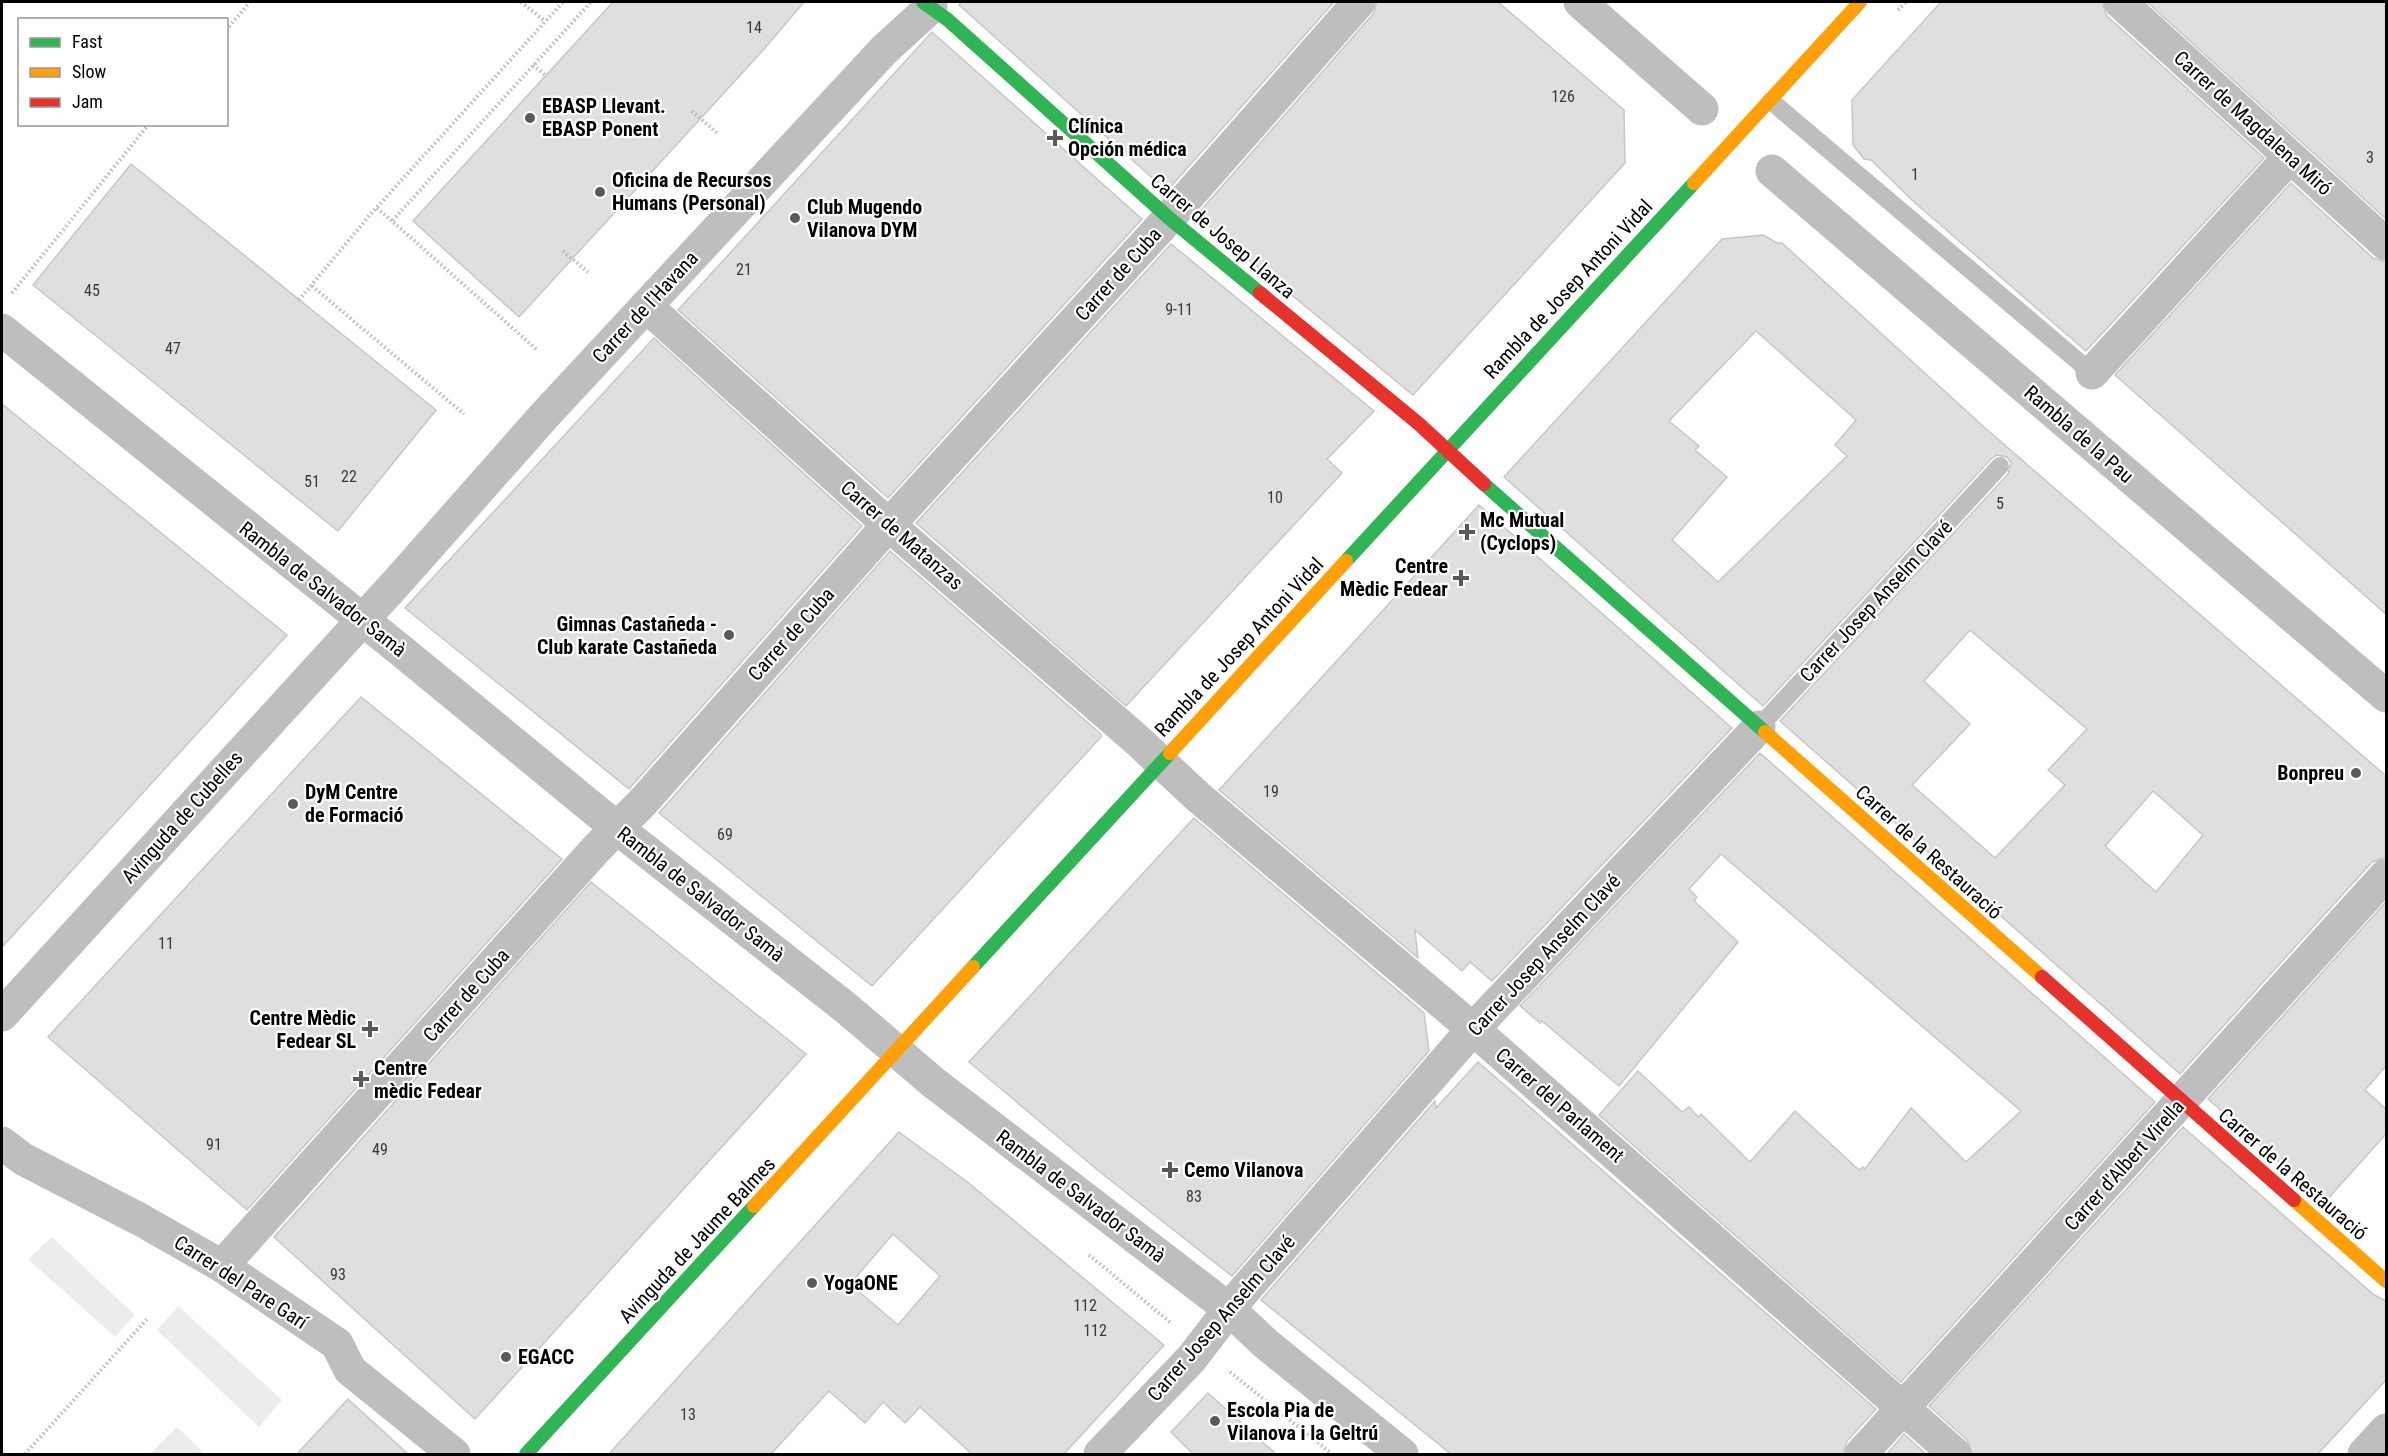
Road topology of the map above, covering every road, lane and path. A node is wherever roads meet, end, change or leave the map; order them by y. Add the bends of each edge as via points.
1 (250, 2) edge
2 (521, 2) edge
3 (563, 2) edge
4 (591, 2) edge
5 (1359, 2) edge
6 (1580, 2) edge
7 (1860, 2) edge
8 (2120, 2) edge
9 (930, 3) edge
10 (545, 21) junction
11 (228, 28) edge
12 (533, 65) junction
13 (546, 76) dead end
14 (1771, 101) junction
15 (1702, 109) dead end
16 (692, 111) dead end
17 (147, 126) edge
18 (717, 132) dead end
19 (2289, 158) junction
20 (1772, 171) dead end
21 (377, 208) junction
22 (1169, 218) junction
23 (392, 221) junction
24 (2386, 244) edge
25 (563, 251) dead end
26 (588, 272) dead end
27 (312, 286) junction
28 (11, 294) dead end
29 (299, 300) dead end
30 (645, 306) junction
31 (2, 330) edge
32 (536, 349) dead end
33 (2092, 373) joint
34 (464, 414) dead end
35 (1447, 450) junction
36 (2000, 466) dead end
37 (890, 526) junction
38 (362, 620) junction
39 (2386, 696) edge
40 (1759, 727) junction
41 (1159, 762) junction
42 (618, 829) junction
43 (2386, 874) edge
44 (2, 1015) edge
45 (1473, 1029) junction
46 (895, 1051) junction
47 (2181, 1102) junction
48 (2, 1143) edge
49 (222, 1266) junction
50 (2386, 1281) edge
51 (1229, 1309) junction
52 (147, 1319) dead end
53 (1200, 1348) junction
54 (1903, 1408) junction
55 (2386, 1430) edge
56 (25, 1455) edge
57 (454, 1455) edge
58 (526, 1455) edge
59 (1100, 1455) edge
60 (1332, 1455) edge
61 (1402, 1455) edge
62 (1861, 1455) edge
63 (1955, 1455) edge
64 (2364, 1455) edge

1 - 11 path
2 - 10 path
3 - 10 path
4 - 12 path
5 - 22 street, Carrer de Cuba
6 - 15 street
7 - 14 street, Rambla de Josep Antoni Vidal
8 - 19 street, Carrer de Magdalena Miró
9 - 22 street, Carrer de Josep Llanza
9 - 30 street, Carrer de l'Havana
10 - 21 path
12 - 13 path
12 - 23 path
14 - 33 lane
14 - 35 street, Rambla de Josep Antoni Vidal
16 - 18 path
17 - 28 path
19 - 24 street, Carrer de Magdalena Miró
19 - 33 street
20 - 39 street, Rambla de la Pau
21 - 23 path
21 - 27 path
22 - 35 street, Carrer de Josep Llanza
22 - 37 street, Carrer de Cuba
23 - 32 path
25 - 26 path
27 - 29 path
27 - 34 path
30 - 37 street, Carrer de Matanzas
30 - 38 street, Carrer de l'Havana
31 - 38 street, Rambla de Salvador Samà
35 - 40 street, Carrer de la Restauració
35 - 41 street, Rambla de Josep Antoni Vidal
36 - 40 lane, Carrer Josep Anselm Clavé
37 - 41 street, Carrer de Matanzas
37 - 42 street, Carrer de Cuba
38 - 42 street, Rambla de Salvador Samà
38 - 44 street, Avinguda de Cubelles
40 - 45 street, Carrer Josep Anselm Clavé
40 - 47 street, Carrer de la Restauració
41 - 45 street, Carrer del Parlament
41 - 46 street, Rambla de Josep Antoni Vidal
42 - 46 street, Rambla de Salvador Samà
42 - 49 street, Carrer de Cuba
43 - 47 street, Carrer d'Albert Virella
45 - 51 street, Carrer Josep Anselm Clavé
45 - 54 street, Carrer del Parlament
46 - 51 street, Rambla de Salvador Samà
46 - 58 street, Avinguda de Jaume Balmes via 874,1079
47 - 50 street, Carrer de la Restauració
47 - 54 street, Carrer d'Albert Virella
48 - 49 street, Carrer del Pare Garí via 23,1159
49 - 57 street, Carrer del Pare Garí via 337,1344 350,1370
51 - 53 street, Carrer Josep Anselm Clavé
51 - 61 street, Rambla de Salvador Samà
52 - 56 path
53 - 59 street, Carrer Josep Anselm Clavé
53 - 60 path
54 - 62 street, Carrer d'Albert Virella
54 - 63 street, Carrer del Parlament
55 - 64 street

